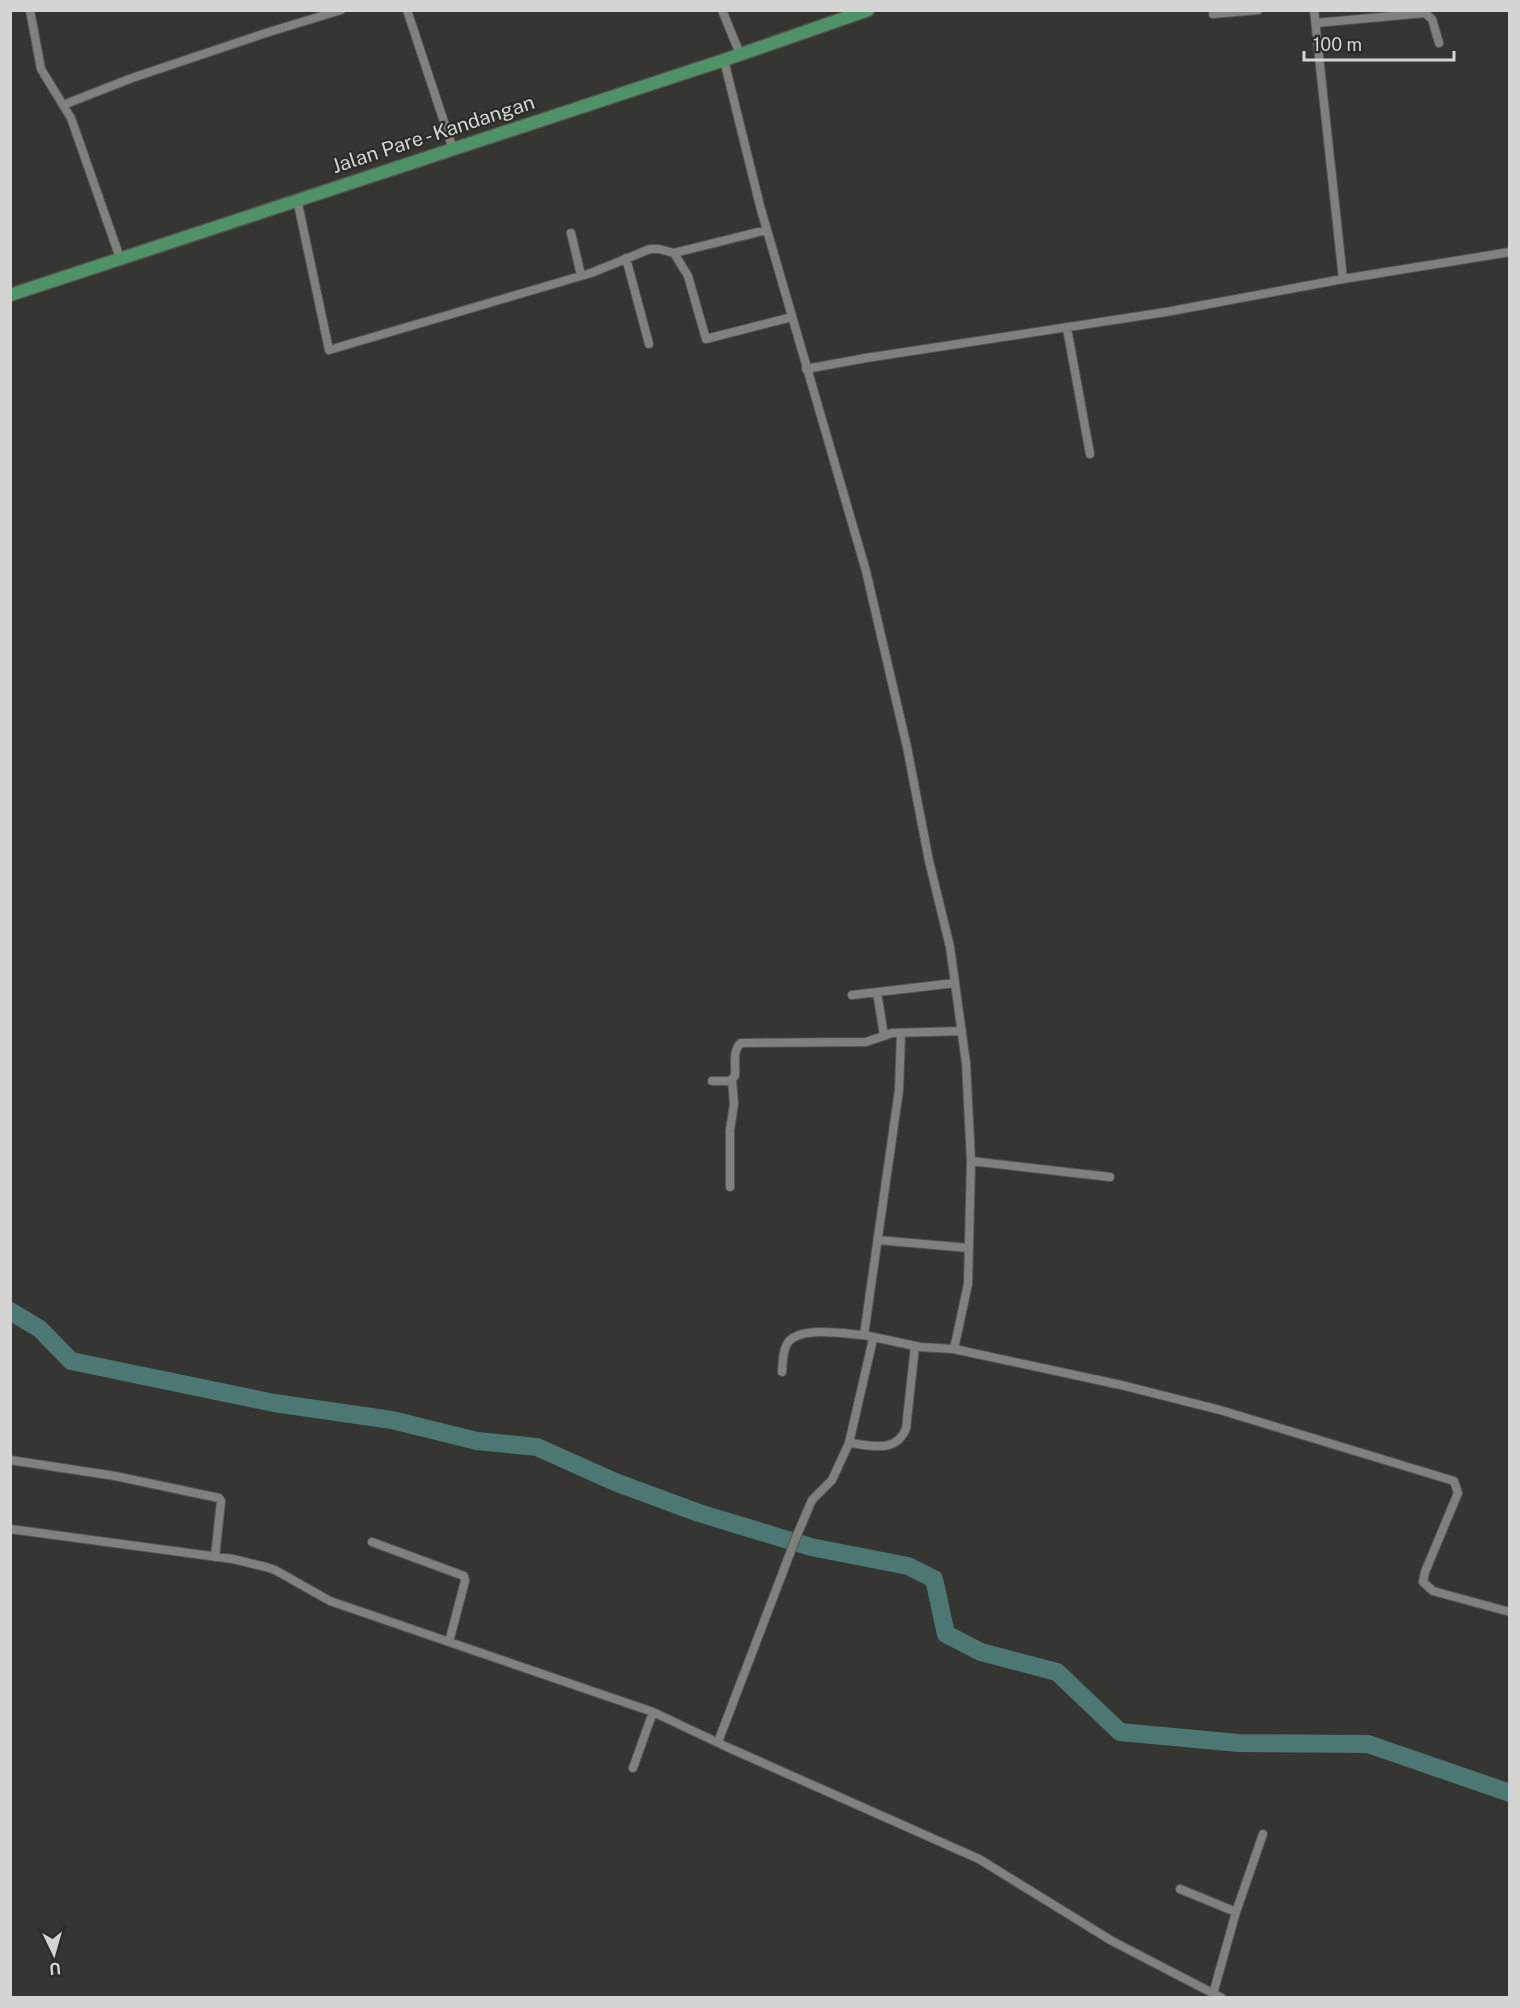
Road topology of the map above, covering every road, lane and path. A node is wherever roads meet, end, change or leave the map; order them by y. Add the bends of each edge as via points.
1 (30, 10) edge
2 (341, 10) edge
3 (407, 10) edge
4 (722, 10) edge
5 (868, 10) edge
6 (1258, 10) edge
7 (1314, 10) edge
8 (1213, 14) dead end
9 (1316, 23) junction
10 (1439, 43) dead end
11 (740, 54) junction
12 (724, 60) junction
13 (63, 105) junction
14 (453, 149) junction
15 (297, 200) junction
16 (766, 230) junction
17 (571, 232) dead end
18 (1509, 252) edge
19 (674, 253) junction
20 (120, 258) junction
21 (626, 258) junction
22 (581, 275) junction
23 (1343, 279) junction
24 (10, 295) edge
25 (792, 317) junction
26 (1067, 328) junction
27 (649, 344) dead end
28 (807, 369) junction
29 (1090, 454) dead end
30 (955, 983) junction
31 (877, 992) junction
32 (852, 994) dead end
33 (962, 1031) junction
34 (901, 1033) junction
35 (884, 1036) junction
36 (732, 1080) junction
37 (712, 1081) dead end
38 (971, 1161) junction
39 (1110, 1177) dead end
40 (730, 1187) dead end
41 (878, 1240) junction
42 (968, 1248) junction
43 (864, 1335) junction
44 (873, 1339) junction
45 (915, 1346) junction
46 (954, 1349) junction
47 (782, 1372) dead end
48 (849, 1443) junction
49 (10, 1460) edge
50 (10, 1529) edge
51 (372, 1542) dead end
52 (215, 1557) junction
53 (1509, 1612) edge
54 (449, 1642) junction
55 (653, 1712) junction
56 (718, 1742) junction
57 (633, 1768) dead end
58 (1263, 1834) dead end
59 (1180, 1889) dead end
60 (1236, 1912) junction
61 (1213, 1994) junction
62 (1222, 1998) edge

1 - 13 street via 39,62
2 - 13 street via 142,74
3 - 14 street
4 - 11 street
5 - 11 main road, Jalan Pare - Kandangan
6 - 8 street
7 - 9 street
9 - 10 street via 1425,13 1432,19
9 - 23 street
11 - 12 main road, Jalan Pare - Kandangan
12 - 14 main road, Jalan Pare - Kandangan
12 - 16 street
13 - 20 street
14 - 15 main road, Jalan Pare - Kandangan
15 - 20 main road, Jalan Pare - Kandangan
15 - 22 street via 329,351
16 - 19 street
16 - 25 street
17 - 22 street
18 - 23 street
19 - 21 street via 650,249
19 - 25 street via 688,276 706,339
20 - 24 main road, Jalan Pare - Kandangan
21 - 22 street
21 - 27 street
23 - 26 street
25 - 28 street
26 - 28 street
26 - 29 street
28 - 30 street via 868,581 907,747
30 - 31 street
30 - 33 street
31 - 32 street
31 - 35 street
33 - 34 street
33 - 38 street
34 - 35 street
34 - 41 street via 899,1090
35 - 36 street via 866,1042 741,1043 736,1047 736,1074
36 - 37 street
36 - 40 street
38 - 39 street
38 - 42 street
41 - 42 street
41 - 43 street
42 - 46 street via 968,1284
43 - 44 street
43 - 47 street via 800,1334 786,1345
44 - 45 street
44 - 48 street
45 - 46 street
45 - 48 street via 902,1437 886,1447
46 - 53 street via 1220,1410 1454,1481 1458,1493 1423,1578 1424,1586 1433,1592
48 - 56 street via 832,1480 812,1500
49 - 52 street via 115,1476 219,1498
50 - 52 street
51 - 54 street via 464,1576
52 - 54 street via 266,1567 330,1601
54 - 55 street
55 - 56 street
55 - 57 street
56 - 61 street via 979,1859 1112,1941
58 - 60 street
59 - 60 street
60 - 61 street
61 - 62 street

